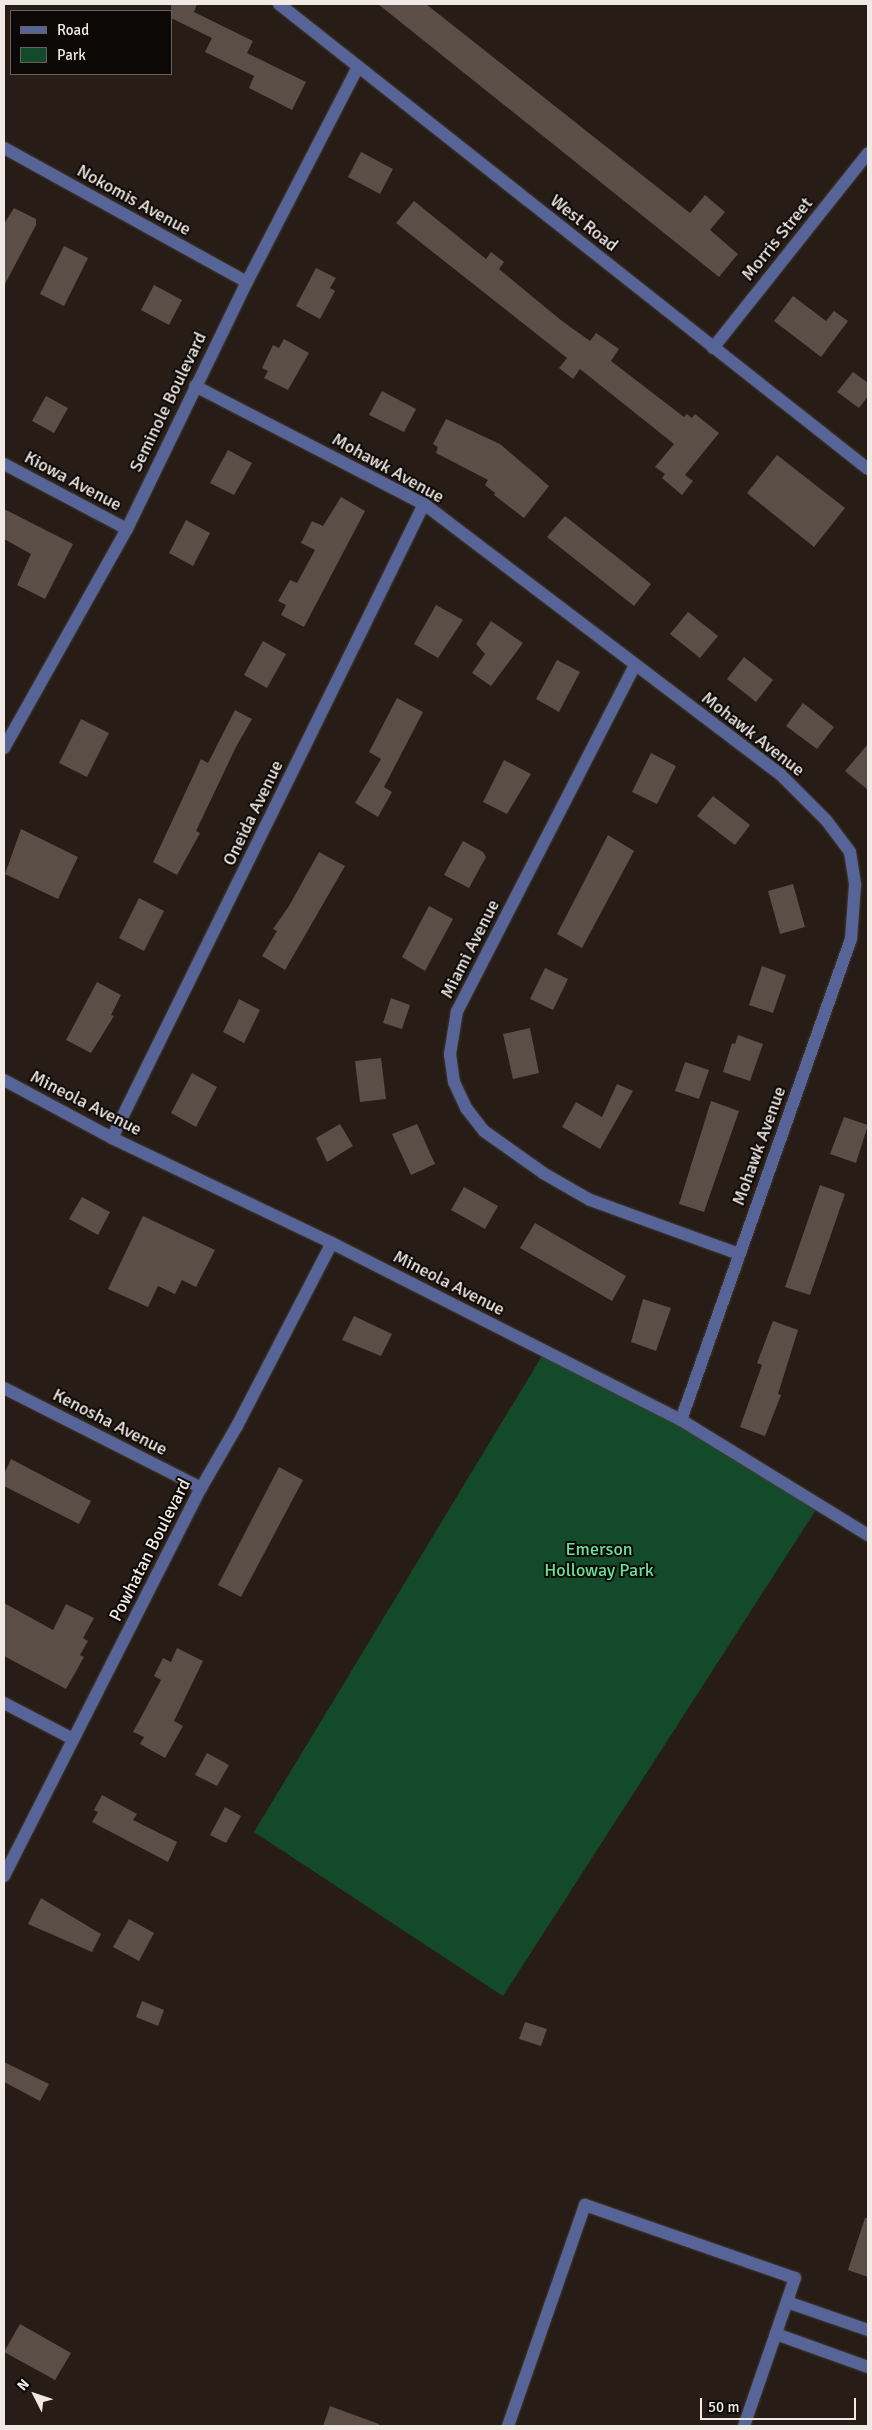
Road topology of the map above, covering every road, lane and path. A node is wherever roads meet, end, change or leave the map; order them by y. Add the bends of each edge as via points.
1 (279, 4) edge
2 (358, 67) junction
3 (4, 148) edge
4 (868, 153) edge
5 (247, 282) junction
6 (713, 348) junction
7 (195, 386) junction
8 (4, 464) edge
9 (868, 469) edge
10 (424, 504) junction
11 (127, 529) junction
12 (634, 667) junction
13 (4, 748) edge
14 (4, 1080) edge
15 (112, 1138) junction
16 (332, 1242) junction
17 (739, 1254) junction
18 (4, 1388) edge
19 (681, 1420) junction
20 (200, 1488) junction
21 (868, 1535) edge
22 (4, 1703) edge
23 (73, 1739) junction
24 (4, 1876) edge
25 (787, 2302) junction
26 (868, 2330) edge
27 (776, 2334) junction
28 (868, 2366) edge
29 (508, 2426) edge
30 (744, 2426) edge

1 - 2 street, West Road
2 - 5 street, Seminole Boulevard
2 - 6 street, West Road
3 - 5 street, Nokomis Avenue
4 - 6 street, Morris Street
5 - 7 street, Seminole Boulevard
6 - 9 street, West Road
7 - 10 street, Mohawk Avenue
7 - 11 street, Seminole Boulevard
8 - 11 street, Kiowa Avenue
10 - 12 street, Mohawk Avenue
10 - 15 street, Oneida Avenue
11 - 13 street, Seminole Boulevard
12 - 17 street, Mohawk Avenue via 780,774 826,820 850,852 855,885 851,939
12 - 17 street, Miami Avenue via 457,1011 450,1054 454,1082 466,1108 484,1131 543,1173 590,1200
14 - 15 street, Mineola Avenue
15 - 16 street, Mineola Avenue
16 - 19 street, Mineola Avenue
16 - 20 street, Powhatan Boulevard via 237,1426
17 - 19 street, Mohawk Avenue
18 - 20 street, Kenosha Avenue
19 - 21 street, Mineola Avenue
20 - 23 street, Powhatan Boulevard
22 - 23 street
23 - 24 street, Powhatan Boulevard
25 - 26 street
25 - 27 street
25 - 29 street via 796,2278 585,2206
27 - 28 street
27 - 30 street

